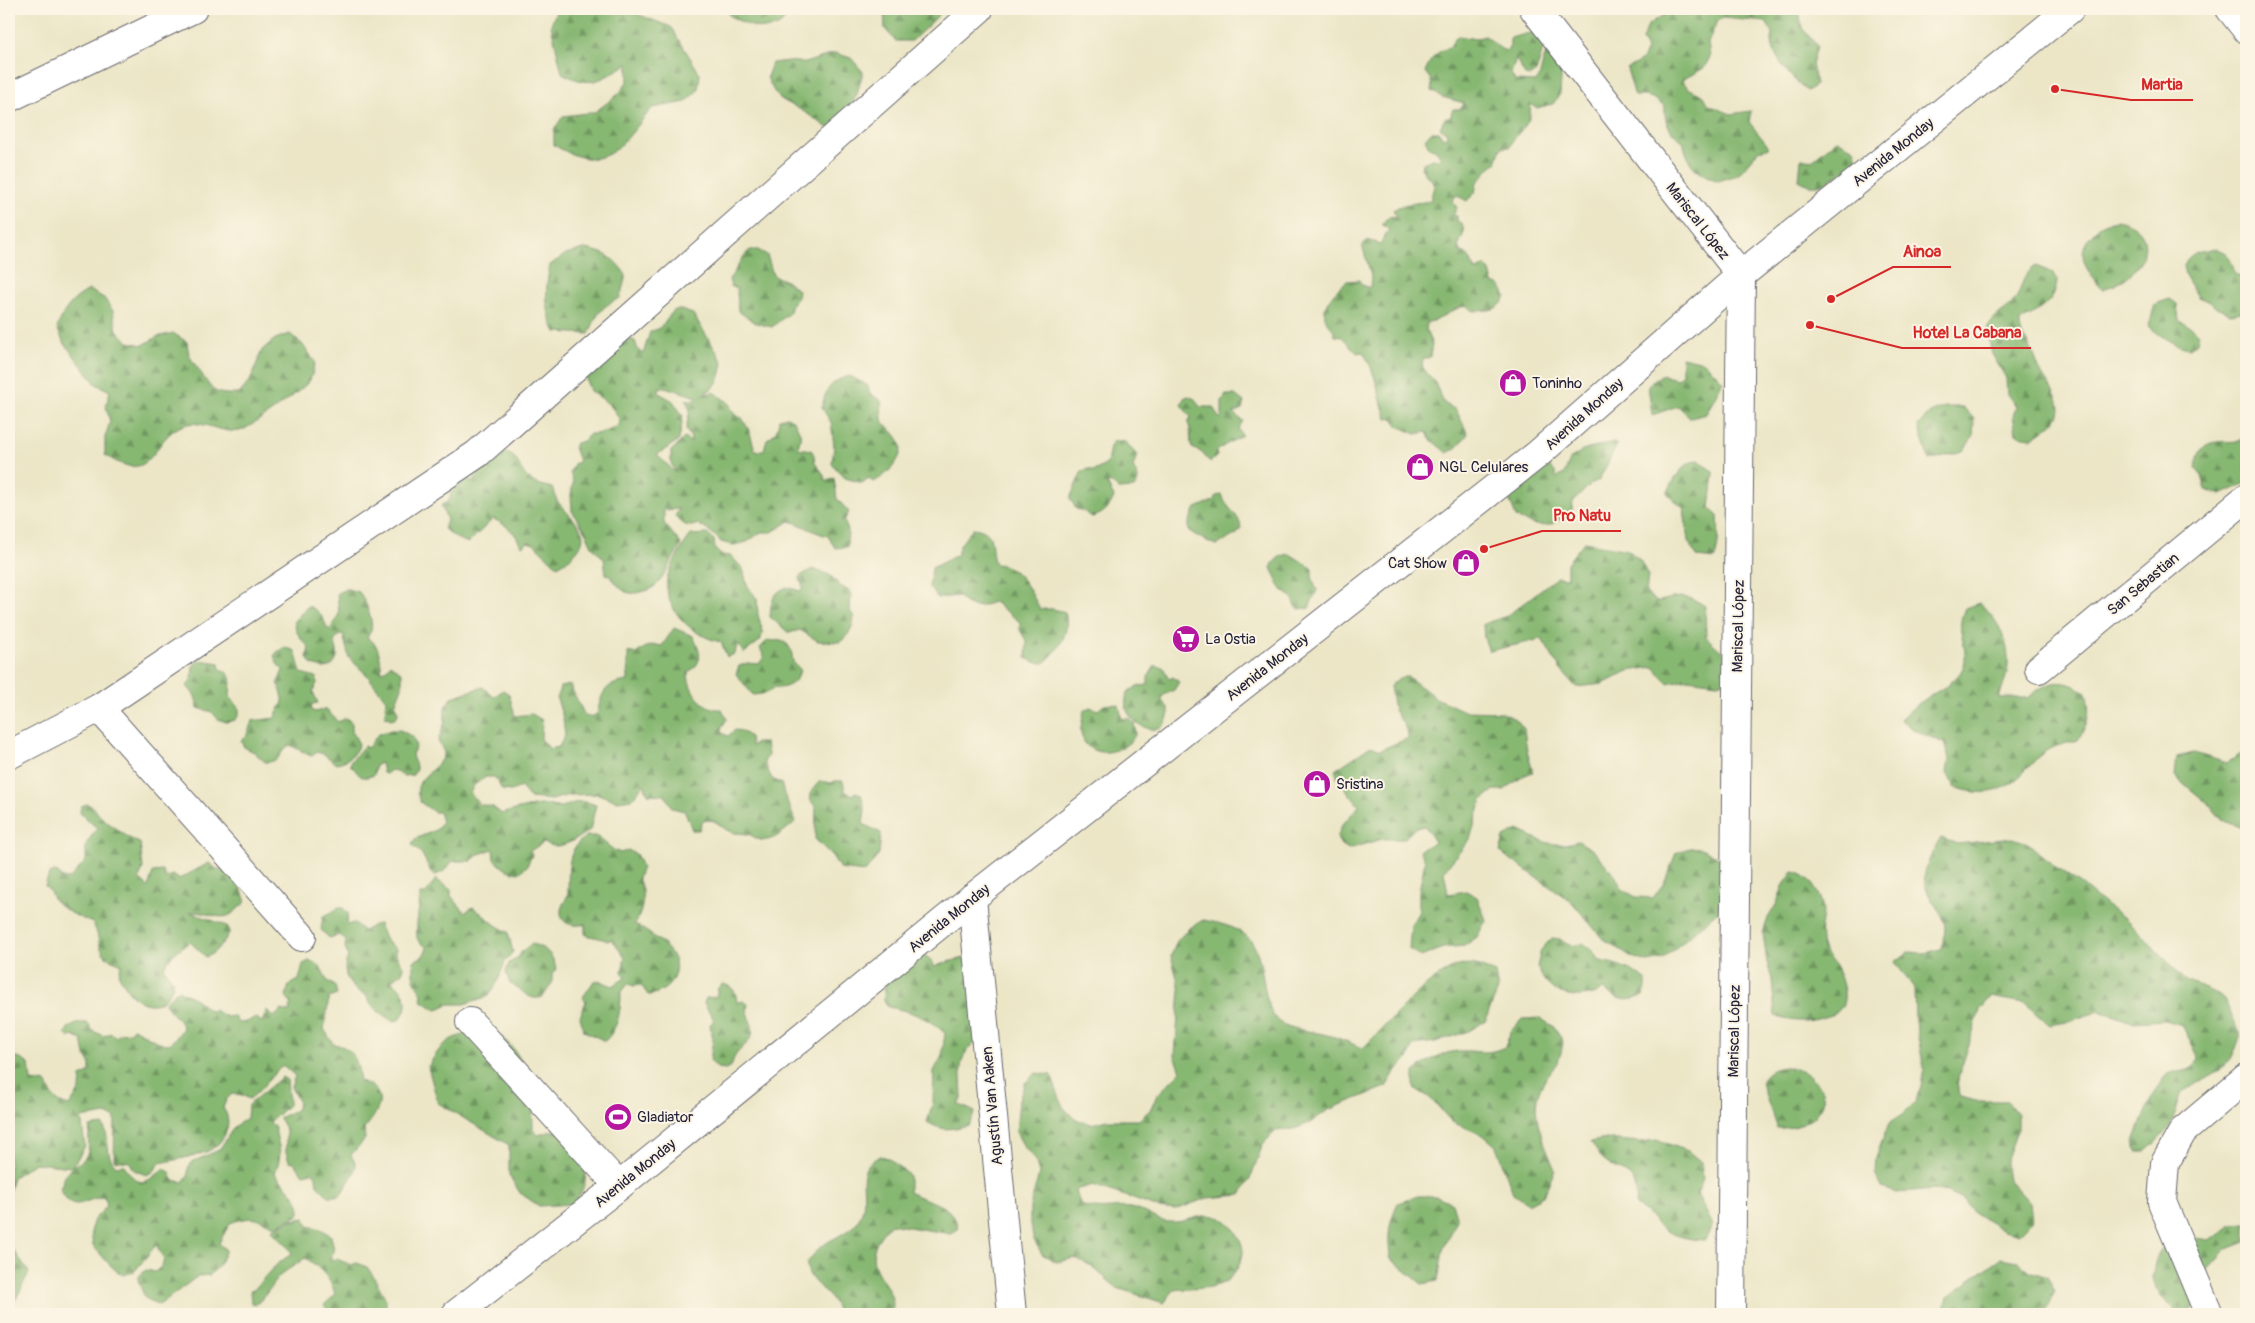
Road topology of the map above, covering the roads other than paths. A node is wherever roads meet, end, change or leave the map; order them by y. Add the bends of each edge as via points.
1 (193, 9) edge
2 (979, 9) edge
3 (1534, 9) edge
4 (2070, 9) edge
5 (2230, 9) edge
6 (2246, 29) edge
7 (9, 98) edge
8 (1741, 275) junction
9 (2246, 498) edge
10 (2039, 670) dead end
11 (99, 708) junction
12 (9, 755) edge
13 (972, 898) junction
14 (302, 937) dead end
15 (470, 1022) dead end
16 (2246, 1078) edge
17 (619, 1186) junction
18 (469, 1309) edge
19 (1012, 1314) edge
20 (1731, 1314) edge
21 (2209, 1314) edge

1 - 7 street
2 - 11 street via 477,454
3 - 8 street, Mariscal López
4 - 8 street, Avenida Monday
5 - 6 street
8 - 13 street, Avenida Monday via 1538,454
8 - 20 street, Mariscal López
9 - 10 street, San Sebastian
11 - 12 street
11 - 14 street
13 - 17 street, Avenida Monday
13 - 19 street, Agustín Van Aaken
15 - 17 street
16 - 21 street via 2183,1131 2165,1163 2162,1202
17 - 18 street, Avenida Monday

